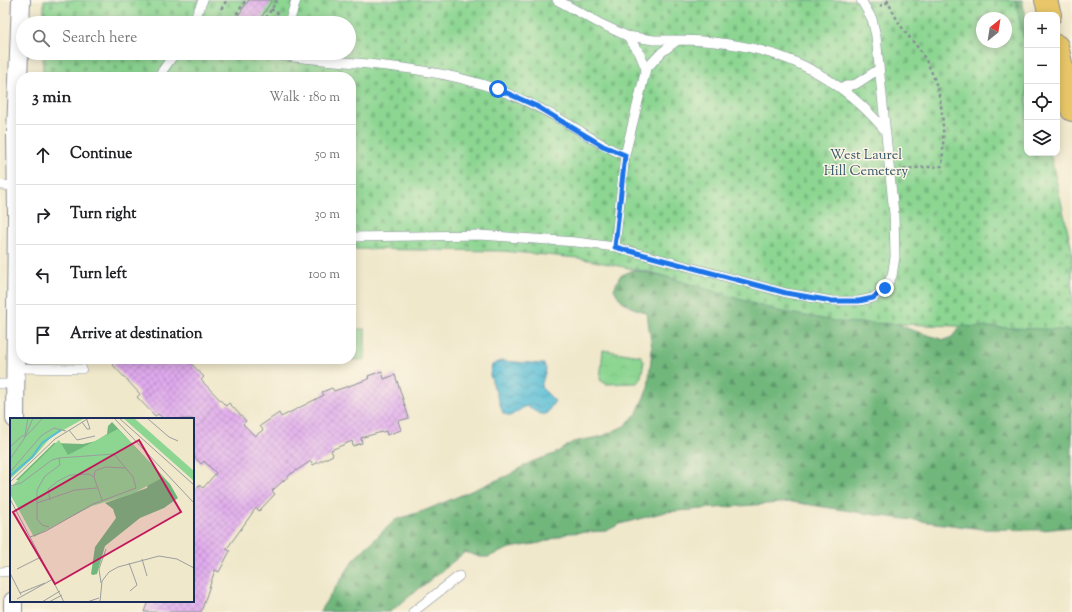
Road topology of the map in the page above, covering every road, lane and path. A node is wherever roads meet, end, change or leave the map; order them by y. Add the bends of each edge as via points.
1 (21, 0) edge
2 (203, 0) edge
3 (227, 0) edge
4 (246, 0) edge
5 (277, 0) edge
6 (296, 0) edge
7 (556, 0) edge
8 (861, 0) edge
9 (887, 0) edge
10 (1046, 0) edge
11 (221, 9) dead end
12 (1049, 12) edge
13 (20, 16) edge
14 (197, 16) edge
15 (236, 16) edge
16 (267, 16) edge
17 (291, 16) edge
18 (627, 36) junction
19 (678, 40) junction
20 (1057, 48) edge
21 (19, 60) edge
22 (170, 60) edge
23 (329, 60) edge
24 (646, 69) junction
25 (879, 69) junction
26 (18, 72) edge
27 (162, 72) edge
28 (842, 87) junction
29 (1072, 110) edge
30 (884, 129) junction
31 (16, 133) edge
32 (625, 155) junction
33 (889, 170) junction
34 (8, 185) edge
35 (16, 208) edge
36 (356, 237) edge
37 (615, 247) junction
38 (16, 353) edge
39 (82, 369) dead end
40 (10, 379) edge
41 (15, 418) edge
42 (10, 571) edge
43 (0, 572) edge
44 (459, 576) dead end
45 (413, 612) edge

1 - 13 street
2 - 14 lane
3 - 11 path
4 - 15 path
5 - 16 path
6 - 17 lane
7 - 18 lane
8 - 25 lane via 873,25
9 - 33 path via 896,18 922,52 931,69 938,87 944,139 942,166
10 - 12 highway
18 - 19 lane
18 - 24 lane
19 - 24 lane
19 - 28 lane via 723,42 764,51 810,69
20 - 29 highway
21 - 26 street
22 - 27 lane
23 - 32 lane via 412,69 477,82 536,106 603,146
24 - 32 lane
25 - 28 lane via 856,84
25 - 30 lane
28 - 30 lane
30 - 33 lane
31 - 34 street
32 - 37 lane
33 - 37 lane via 895,256 892,276 885,288 873,298 832,301 786,293
34 - 35 street
36 - 37 lane via 502,236
38 - 40 street
39 - 40 lane
40 - 41 street
42 - 43 lane
44 - 45 lane

